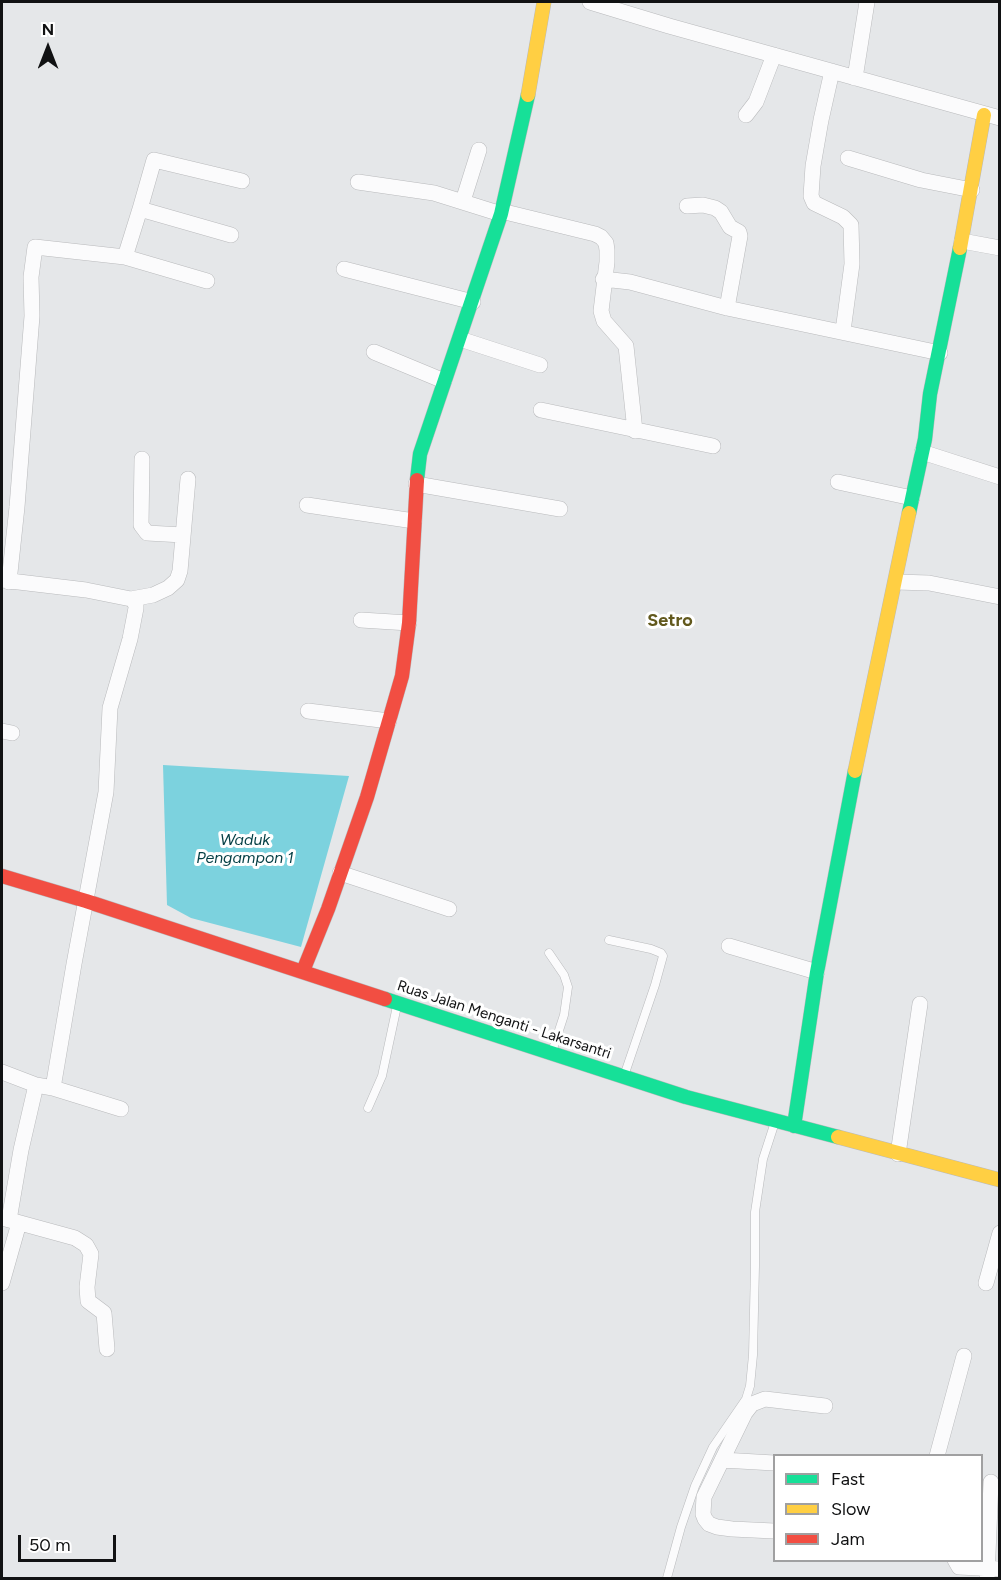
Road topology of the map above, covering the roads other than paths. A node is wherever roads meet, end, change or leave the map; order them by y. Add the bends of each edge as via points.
1 (544, 2) edge
2 (590, 2) edge
3 (867, 2) edge
4 (774, 55) junction
5 (832, 70) junction
6 (855, 78) junction
7 (746, 115) dead end
8 (992, 117) edge
9 (479, 150) dead end
10 (848, 158) dead end
11 (242, 181) dead end
12 (358, 182) dead end
13 (972, 190) junction
14 (463, 201) junction
15 (687, 206) dead end
16 (140, 209) junction
17 (501, 213) junction
18 (231, 235) dead end
19 (962, 241) junction
20 (999, 248) edge
21 (125, 256) junction
22 (344, 268) dead end
23 (603, 279) junction
24 (207, 281) dead end
25 (473, 302) junction
26 (727, 308) junction
27 (843, 331) junction
28 (460, 339) junction
29 (374, 352) dead end
30 (940, 353) junction
31 (540, 365) dead end
32 (444, 381) junction
33 (541, 410) dead end
34 (635, 431) junction
35 (713, 446) dead end
36 (922, 452) junction
37 (142, 459) dead end
38 (999, 477) edge
39 (188, 479) dead end
40 (838, 482) dead end
41 (416, 484) junction
42 (912, 498) junction
43 (307, 505) dead end
44 (560, 509) dead end
45 (414, 521) junction
46 (183, 535) junction
47 (5, 581) edge
48 (896, 582) junction
49 (999, 597) edge
50 (131, 599) junction
51 (361, 620) dead end
52 (409, 623) junction
53 (309, 711) dead end
54 (389, 721) junction
55 (340, 873) junction
56 (2, 876) edge
57 (86, 901) junction
58 (449, 909) dead end
59 (609, 940) dead end
60 (729, 946) dead end
61 (549, 953) dead end
62 (303, 971) junction
63 (817, 972) junction
64 (398, 1002) junction
65 (920, 1004) dead end
66 (551, 1053) junction
67 (2, 1072) edge
68 (623, 1077) junction
69 (36, 1085) junction
70 (53, 1088) junction
71 (368, 1108) dead end
72 (121, 1109) dead end
73 (775, 1121) junction
74 (794, 1126) junction
75 (898, 1154) junction
76 (999, 1180) edge
77 (10, 1221) edge
78 (999, 1233) edge
79 (2, 1283) edge
80 (986, 1283) dead end
81 (107, 1349) dead end
82 (964, 1356) dead end
83 (825, 1407) dead end
84 (937, 1454) edge
85 (722, 1460) junction
86 (773, 1463) edge
87 (991, 1482) edge
88 (773, 1531) edge
89 (958, 1567) edge
90 (991, 1572) edge
91 (667, 1578) edge

1 - 17 street
2 - 4 street
3 - 6 street
4 - 5 street
4 - 7 street via 756,102
5 - 6 street
5 - 27 street via 820,120 811,196 814,203 851,225 852,264
6 - 8 street
8 - 13 street
9 - 14 street
10 - 13 street via 921,180
11 - 16 street via 154,160
12 - 14 street
13 - 19 street
14 - 17 street
15 - 26 street via 715,208 739,232
16 - 18 street
16 - 21 street
17 - 23 street via 601,237 608,250
17 - 25 street
19 - 20 street
19 - 30 street
21 - 24 street
21 - 47 street via 35,247 17,507
22 - 25 street
23 - 26 street via 630,282
23 - 34 street via 604,321 626,346
25 - 28 street
26 - 27 street
27 - 30 street
28 - 31 street
28 - 32 street
29 - 32 street
30 - 36 street
32 - 41 street via 420,454
33 - 34 street
34 - 35 street
36 - 38 street
36 - 42 street
37 - 46 street via 141,525 147,533
39 - 46 street
40 - 42 street
41 - 44 street
41 - 45 street
42 - 48 street
43 - 45 street
45 - 52 street
46 - 50 street via 177,580 168,588
47 - 50 street
48 - 49 street via 929,583
48 - 63 street
50 - 57 street via 136,608 110,708 106,792
51 - 52 street
52 - 54 street via 402,676
53 - 54 street
54 - 55 street
55 - 58 street
55 - 62 street
56 - 57 street, Ruas Jalan Menganti - Lakarsantri
57 - 62 street, Ruas Jalan Menganti - Lakarsantri
57 - 70 street
59 - 68 lane via 651,949 663,956
60 - 63 street
61 - 66 lane via 568,987 564,1015
62 - 64 street, Ruas Jalan Menganti - Lakarsantri
63 - 74 street
64 - 66 street, Ruas Jalan Menganti - Lakarsantri
64 - 71 lane via 382,1076
65 - 75 street
66 - 68 street, Ruas Jalan Menganti - Lakarsantri
67 - 69 street
68 - 73 street, Ruas Jalan Menganti - Lakarsantri
69 - 70 street
69 - 77 street
70 - 72 street
73 - 74 street, Ruas Jalan Menganti - Lakarsantri
73 - 91 lane via 763,1159 754,1212 750,1386 746,1399 713,1447 695,1486
74 - 75 street, Ruas Jalan Menganti - Lakarsantri
75 - 76 street, Ruas Jalan Menganti - Lakarsantri
77 - 79 street
77 - 81 street via 75,1238 89,1249 88,1301 104,1313
78 - 80 street
82 - 84 street
83 - 85 street via 765,1399 752,1404
85 - 86 street
85 - 88 street via 704,1497 705,1519 717,1527
87 - 90 street
89 - 90 street

